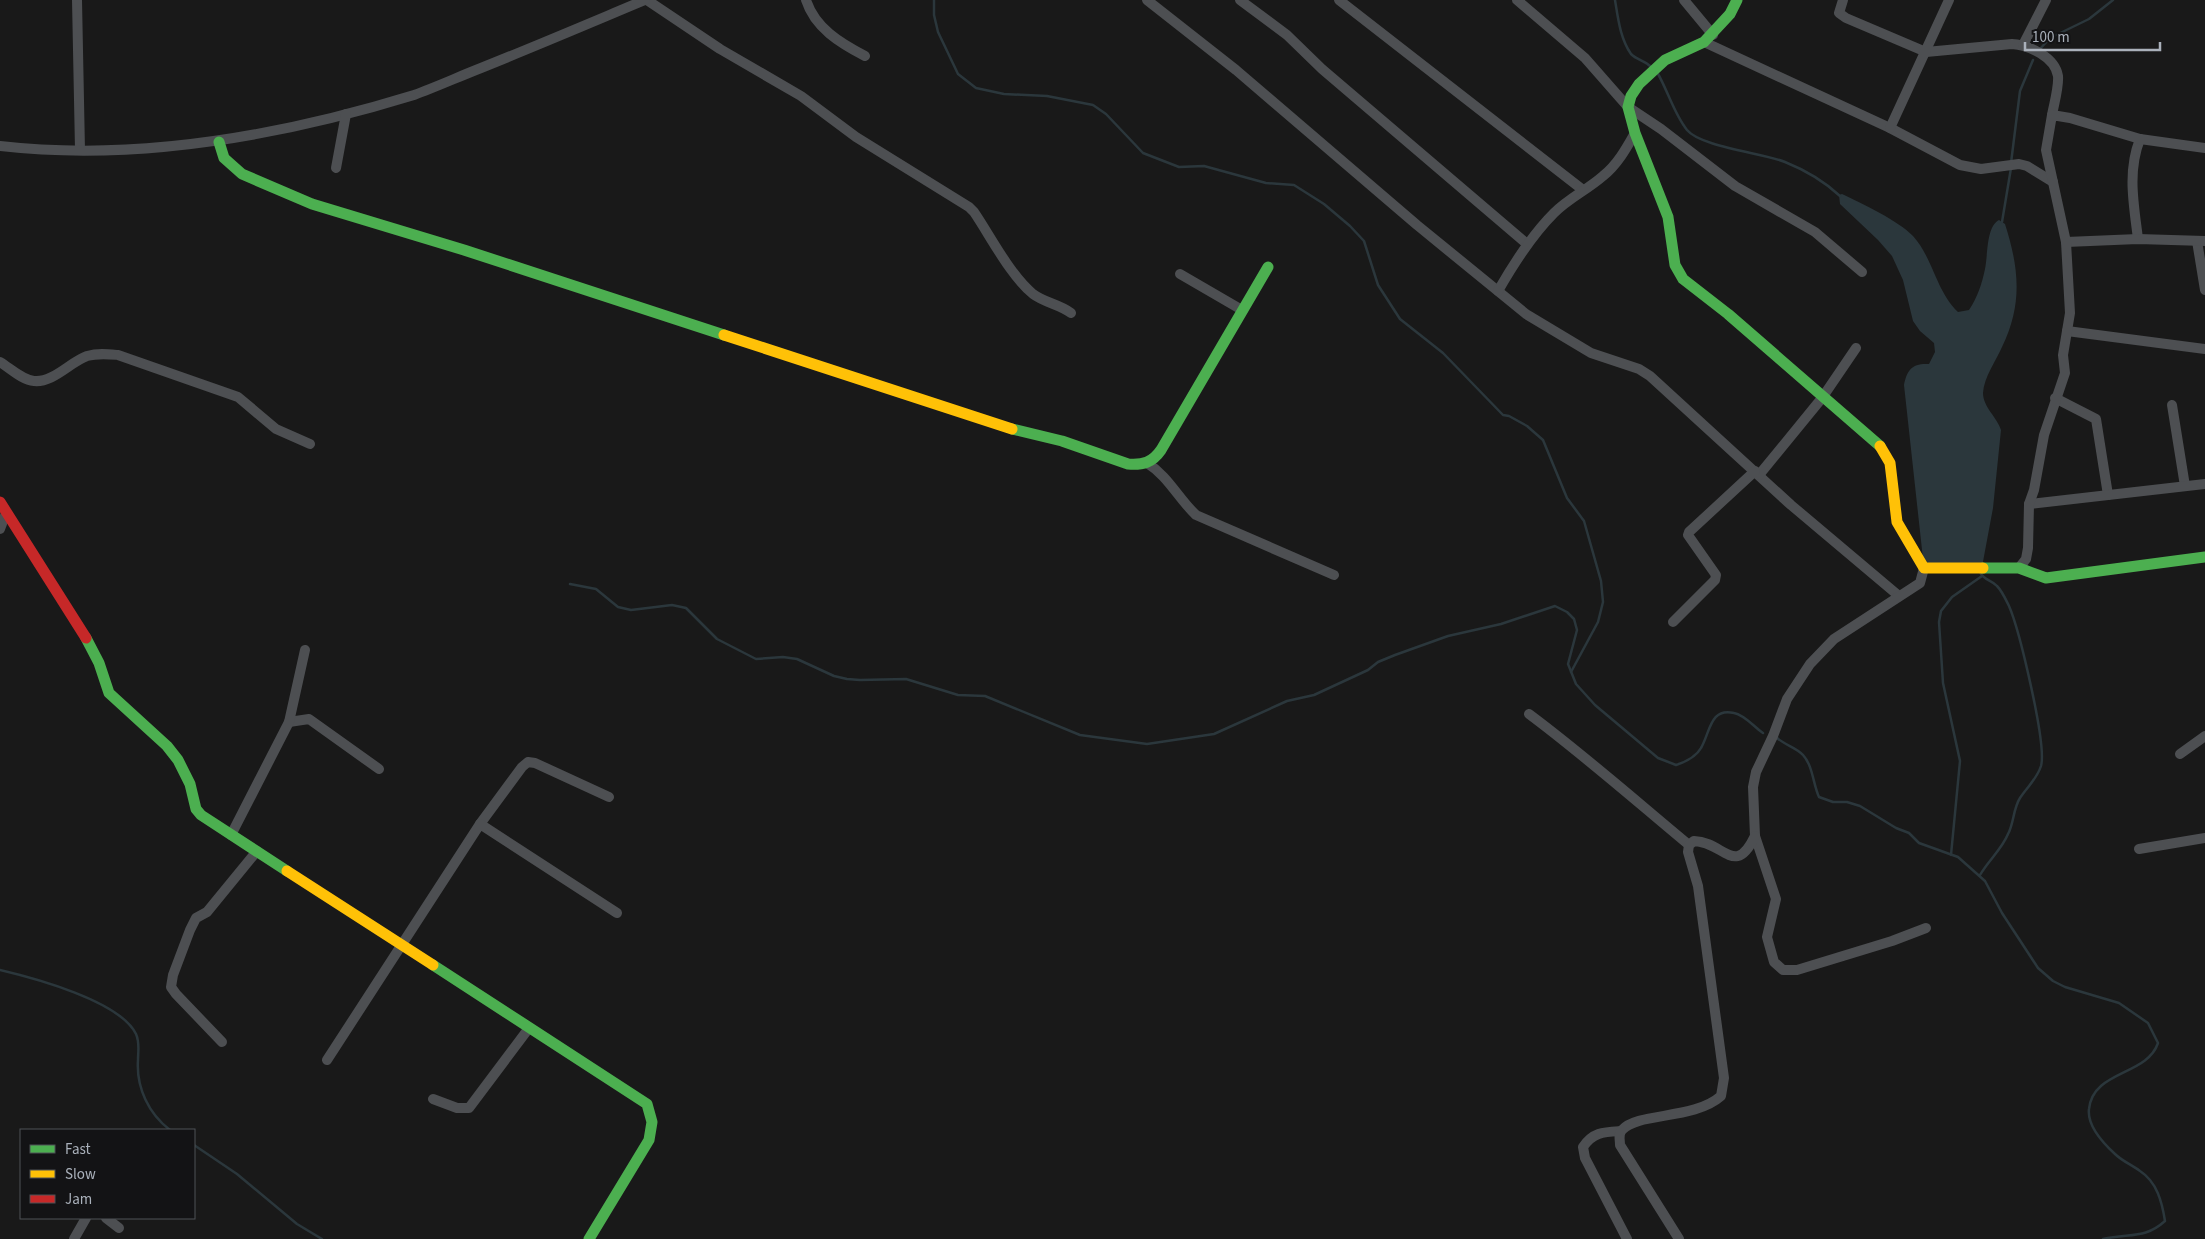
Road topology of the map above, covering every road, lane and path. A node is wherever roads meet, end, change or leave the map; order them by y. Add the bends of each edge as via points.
1 (77, 0) edge
2 (806, 0) edge
3 (1147, 0) edge
4 (1240, 0) edge
5 (1339, 0) edge
6 (1516, 0) edge
7 (1684, 0) edge
8 (1737, 0) edge
9 (1842, 0) edge
10 (1949, 0) edge
11 (2046, 0) edge
12 (641, 1) edge
13 (1708, 39) junction
14 (2023, 45) junction
15 (1926, 52) junction
16 (865, 56) dead end
17 (1628, 107) junction
18 (346, 114) junction
19 (2052, 115) junction
20 (1890, 128) junction
21 (1635, 133) junction
22 (2140, 139) junction
23 (219, 142) junction
24 (0, 146) edge
25 (2205, 148) edge
26 (80, 150) junction
27 (336, 168) dead end
28 (2053, 182) junction
29 (1583, 190) junction
30 (2138, 239) junction
31 (2201, 241) edge
32 (2066, 242) junction
33 (1527, 244) junction
34 (1268, 267) dead end
35 (1862, 272) dead end
36 (1180, 274) dead end
37 (2205, 290) edge
38 (1498, 291) junction
39 (1242, 310) junction
40 (1071, 313) dead end
41 (2067, 331) junction
42 (1856, 348) dead end
43 (2205, 349) edge
44 (0, 362) edge
45 (1822, 398) junction
46 (2055, 398) junction
47 (2172, 405) dead end
48 (310, 444) dead end
49 (1146, 463) junction
50 (1757, 473) junction
51 (2205, 484) edge
52 (2185, 486) junction
53 (2108, 495) junction
54 (0, 502) edge
55 (2029, 504) junction
56 (6, 512) junction
57 (0, 529) edge
58 (2205, 557) edge
59 (1924, 568) junction
60 (2019, 568) junction
61 (1334, 575) dead end
62 (1899, 596) junction
63 (1673, 622) dead end
64 (305, 650) dead end
65 (1529, 714) dead end
66 (289, 722) junction
67 (2205, 736) edge
68 (2180, 754) dead end
69 (379, 769) dead end
70 (609, 797) dead end
71 (480, 824) junction
72 (231, 835) junction
73 (1755, 836) junction
74 (2205, 838) edge
75 (1689, 845) junction
76 (2138, 850) dead end
77 (258, 851) junction
78 (617, 913) dead end
79 (1926, 928) dead end
80 (402, 944) junction
81 (529, 1028) junction
82 (222, 1042) dead end
83 (327, 1060) dead end
84 (433, 1099) dead end
85 (1621, 1131) junction
86 (85, 1219) edge
87 (107, 1219) edge
88 (119, 1228) dead end
89 (74, 1239) edge
90 (590, 1239) edge
91 (1627, 1239) edge
92 (1679, 1239) edge

1 - 26 street
2 - 16 street via 814,18 830,34
3 - 38 street via 1236,70
4 - 33 street via 1287,35 1322,70
5 - 29 street
6 - 17 street via 1585,58
7 - 13 street
8 - 13 street via 1730,14
9 - 15 street via 1840,12 1846,18
10 - 15 street
11 - 14 street
12 - 18 street via 553,40 415,94
12 - 40 street via 802,96 856,136 969,207 1026,288
13 - 17 street via 1665,60 1639,84
13 - 20 street
14 - 15 street
14 - 19 street via 2036,50 2056,68 2058,78
15 - 20 street
17 - 21 street
17 - 35 street via 1735,186 1815,232
18 - 23 street
18 - 27 street
19 - 22 street
19 - 28 street via 2046,150
20 - 28 street via 1969,168 2018,164
21 - 29 street via 1616,164
21 - 45 street via 1668,217 1678,273
22 - 25 street
22 - 30 street via 2133,159 2131,180
23 - 26 street
23 - 49 street via 224,158 242,174 312,204 464,250 1025,433 1062,441 1124,463
24 - 26 street
28 - 32 street
29 - 33 street via 1553,214
30 - 31 street
30 - 32 street
31 - 37 street
32 - 41 street via 2070,288
33 - 38 street
34 - 39 street
36 - 39 street
38 - 50 street via 1564,338 1591,353 1650,376
39 - 49 street via 1161,450
41 - 43 street
41 - 46 street via 2063,355 2065,373
42 - 45 street
44 - 48 street via 33,381 44,380 86,357 100,353 118,355 238,397 271,426
45 - 50 street
45 - 59 street via 1886,454 1890,463 1897,522
46 - 53 street via 2096,419
46 - 55 street
47 - 52 street
49 - 61 street via 1164,476 1196,515
50 - 62 street
50 - 63 street via 1689,532 1716,575
51 - 52 street
52 - 53 street
53 - 55 street
54 - 56 street
55 - 60 street via 2028,548 2026,559
56 - 57 street
56 - 72 street via 88,641 109,693 178,760 201,815
58 - 60 street via 2046,578
59 - 60 street
59 - 62 street via 1920,583
62 - 73 street via 1834,639 1810,664 1787,699 1756,772 1753,787
64 - 66 street
65 - 75 street via 1577,750
66 - 69 street via 309,719
66 - 72 street
67 - 68 street
70 - 71 street via 535,762 528,762
71 - 78 street
71 - 80 street
72 - 77 street
73 - 75 street via 1743,856 1733,857 1702,841
73 - 79 street via 1776,899 1767,937 1774,962 1783,970 1805,967
74 - 76 street
75 - 85 street via 1698,886 1723,1088 1721,1096 1703,1108 1645,1120
77 - 80 street
77 - 82 street via 207,912 196,918 171,987
80 - 81 street
80 - 83 street
81 - 84 street via 469,1108 458,1108
81 - 90 street via 646,1104 652,1112 649,1140
85 - 91 street via 1599,1132 1583,1147 1584,1158
85 - 92 street via 1620,1144
86 - 89 street
87 - 88 street

